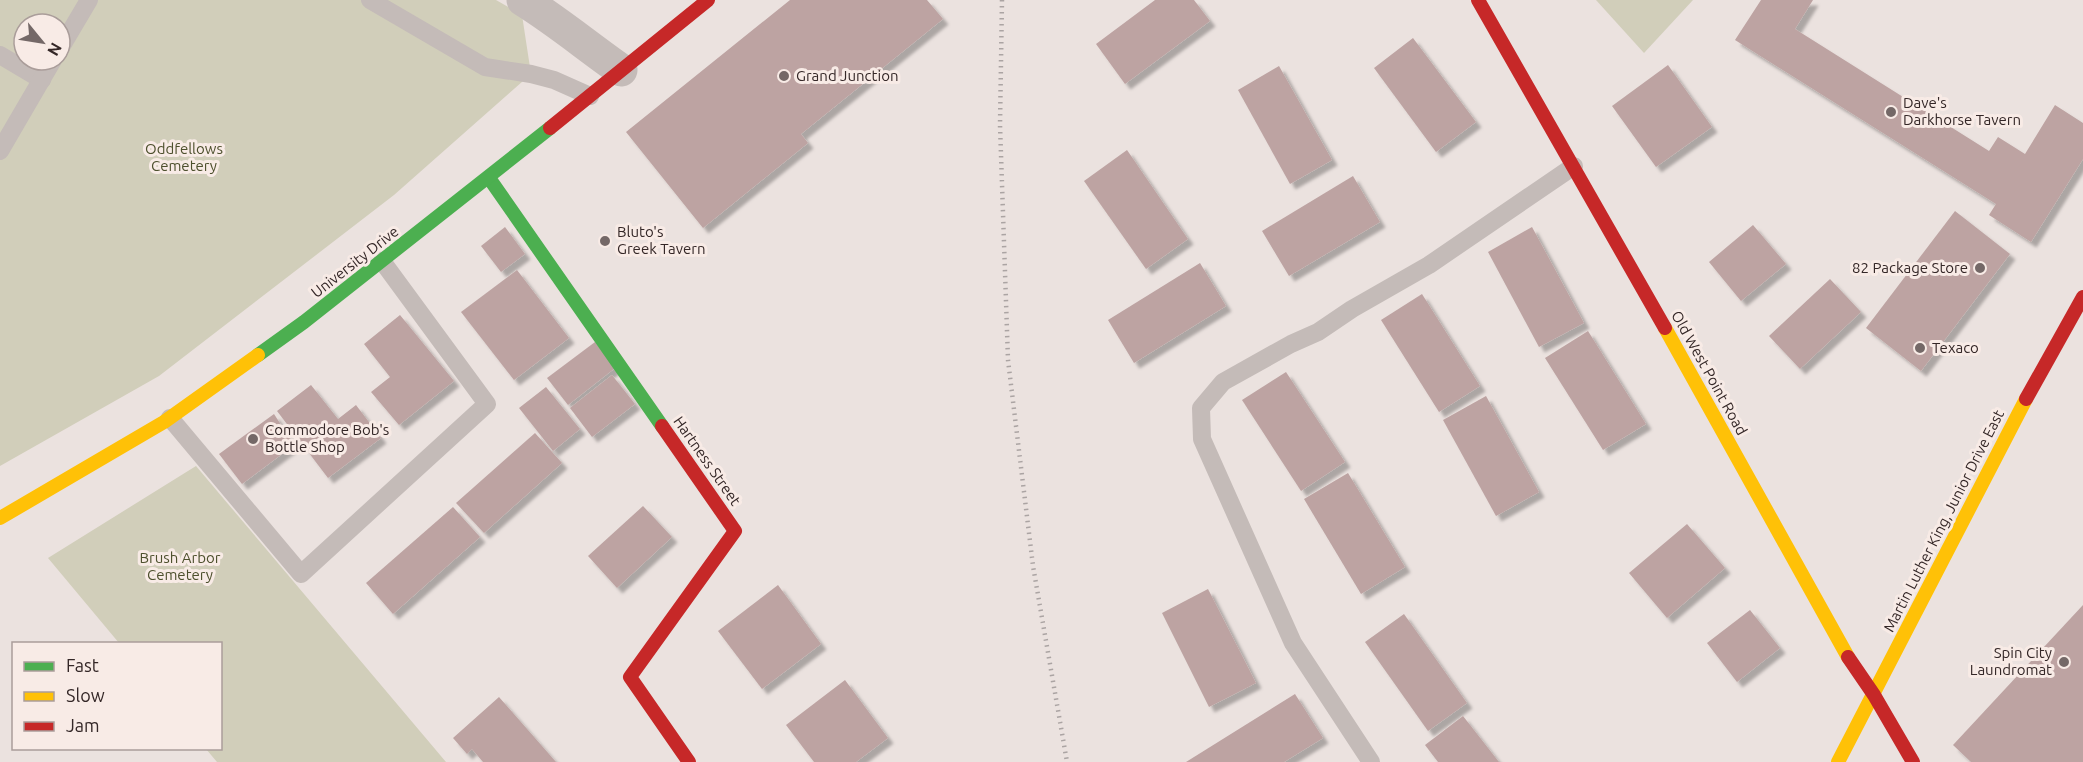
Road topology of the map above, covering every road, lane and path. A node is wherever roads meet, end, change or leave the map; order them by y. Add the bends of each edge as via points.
1 (89, 0) edge
2 (370, 0) edge
3 (523, 0) edge
4 (708, 0) edge
5 (1478, 0) edge
6 (72, 29) edge
7 (0, 55) edge
8 (621, 70) junction
9 (46, 72) edge
10 (42, 80) junction
11 (590, 96) junction
12 (0, 152) edge
13 (1574, 166) junction
14 (489, 178) junction
15 (382, 261) junction
16 (2083, 297) edge
17 (170, 418) junction
18 (0, 518) edge
19 (1874, 695) junction
20 (689, 762) edge
21 (1371, 762) edge
22 (1838, 762) edge
23 (1912, 762) edge

1 - 6 lane
2 - 11 lane via 485,67 554,80
3 - 8 street
4 - 8 street, University Drive
5 - 13 street, Old West Point Road
7 - 10 lane
8 - 11 street, University Drive
9 - 10 lane
10 - 12 lane
11 - 14 street, University Drive
13 - 19 street, Old West Point Road via 1842,648
13 - 21 lane via 1429,265 1318,332 1223,382 1201,408 1202,439 1293,643
14 - 15 street, University Drive
14 - 20 street, Hartness Street via 735,531 630,676
15 - 17 street, University Drive
15 - 17 lane via 487,404 301,574
16 - 19 street, Martin Luther King, Junior Drive East via 2040,370
17 - 18 street, University Drive
19 - 22 street, Martin Luther King, Junior Drive East
19 - 23 street, Old West Point Road

